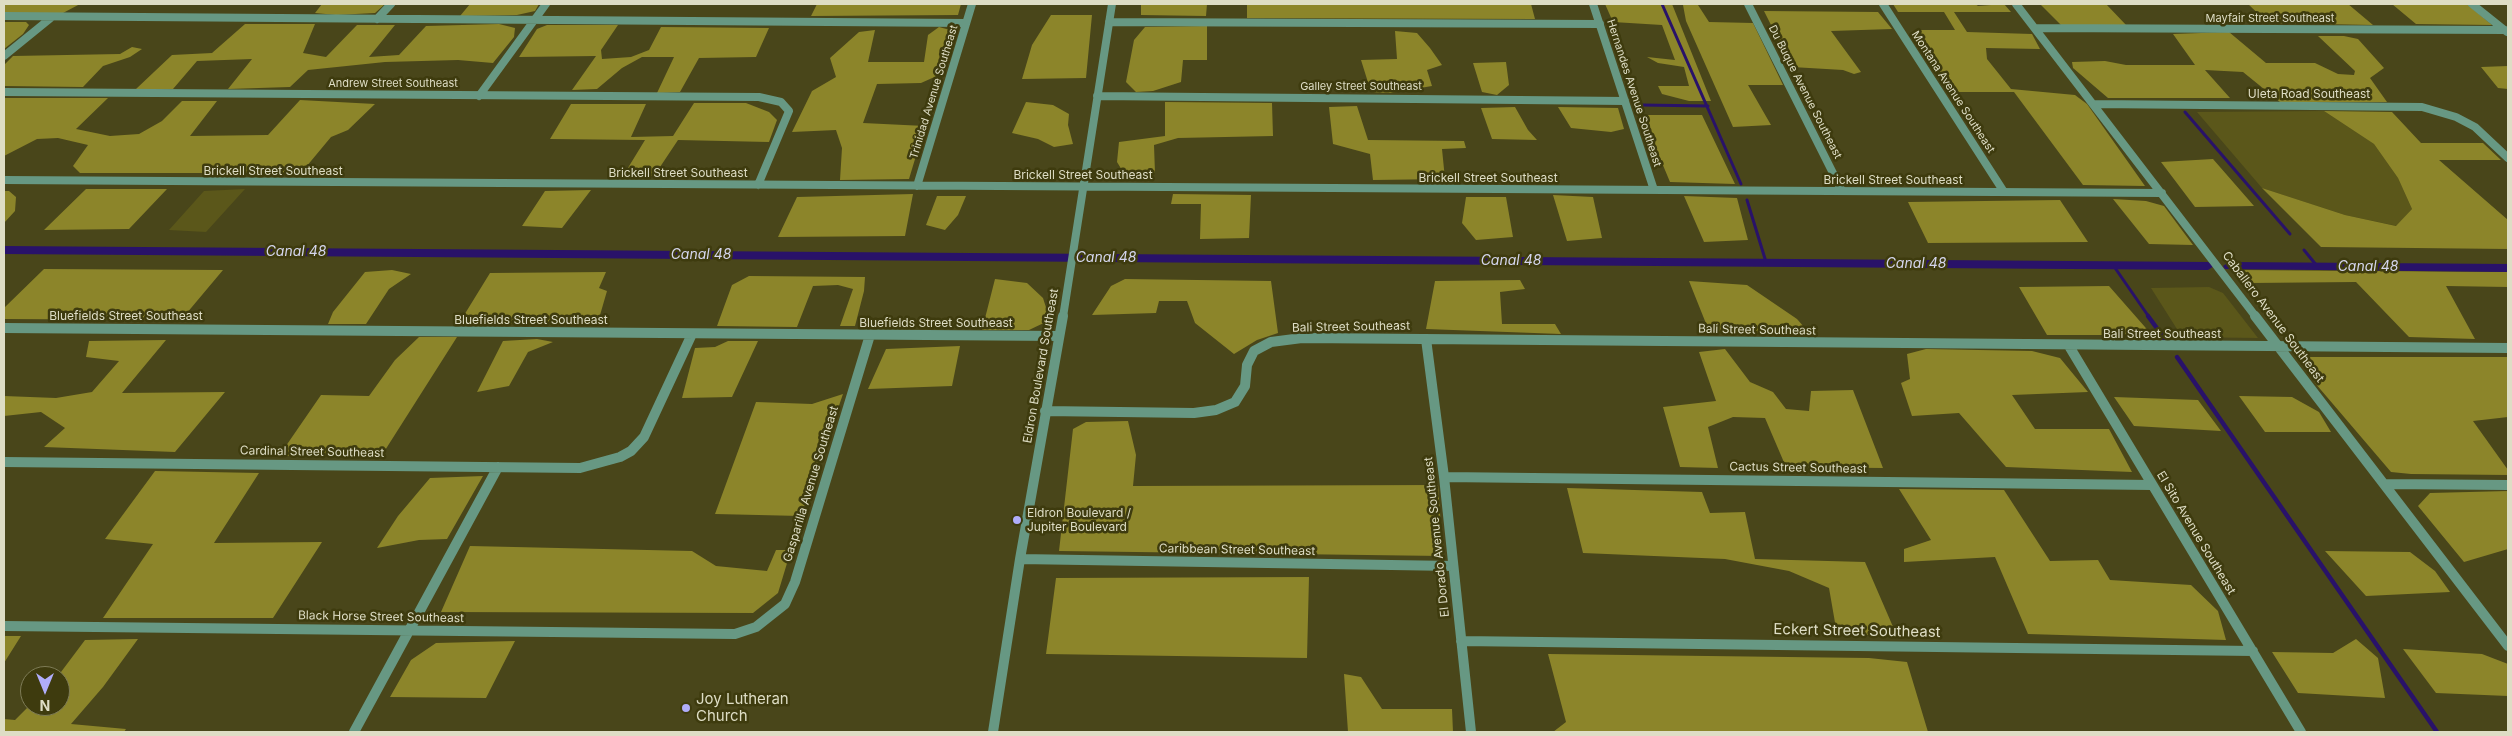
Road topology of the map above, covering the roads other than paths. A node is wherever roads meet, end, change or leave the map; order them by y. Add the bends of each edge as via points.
1 (391, 4) edge
2 (546, 4) edge
3 (972, 4) edge
4 (1112, 4) edge
5 (1592, 4) edge
6 (1748, 4) edge
7 (1883, 4) edge
8 (2016, 4) edge
9 (2472, 4) edge
10 (4, 16) edge
11 (52, 17) junction
12 (377, 19) junction
13 (534, 20) junction
14 (1109, 22) junction
15 (966, 23) junction
16 (1600, 24) junction
17 (2035, 28) junction
18 (2507, 32) edge
19 (4, 56) edge
20 (4, 92) edge
21 (479, 96) junction
22 (1097, 96) junction
23 (1625, 101) junction
24 (781, 102) joint
25 (2094, 104) junction
26 (2508, 158) edge
27 (4, 180) edge
28 (758, 185) junction
29 (917, 186) junction
30 (1083, 186) junction
31 (1654, 190) junction
32 (1842, 191) junction
33 (2004, 192) junction
34 (2162, 193) junction
35 (4, 328) edge
36 (692, 334) junction
37 (870, 335) junction
38 (1058, 336) junction
39 (1426, 339) junction
40 (2069, 346) junction
41 (2280, 347) junction
42 (2508, 348) edge
43 (1045, 411) junction
44 (4, 462) edge
45 (498, 466) junction
46 (1444, 477) junction
47 (2384, 484) junction
48 (2152, 485) junction
49 (2508, 485) edge
50 (1020, 559) junction
51 (1453, 566) junction
52 (4, 626) edge
53 (756, 626) joint
54 (410, 630) junction
55 (1461, 642) junction
56 (2508, 646) edge
57 (2253, 650) junction
58 (354, 732) edge
59 (992, 732) edge
60 (1471, 732) edge
61 (2301, 732) edge

1 - 12 street
2 - 13 street
3 - 15 street, Trinidad Avenue Southeast
4 - 14 street, Eldron Boulevard Southeast
5 - 16 street, Hernandes Avenue Southeast
6 - 32 street, Du Buque Avenue Southeast
7 - 33 street, Montana Avenue Southeast
8 - 17 street, Caballero Avenue Southeast
9 - 18 street
10 - 11 street
11 - 12 street
11 - 19 street
12 - 13 street
13 - 15 street
13 - 21 street
14 - 16 street
14 - 22 street, Eldron Boulevard Southeast
15 - 29 street, Trinidad Avenue Southeast
16 - 23 street, Hernandes Avenue Southeast
17 - 18 street, Mayfair Street Southeast
17 - 25 street, Caballero Avenue Southeast
20 - 21 street, Andrew Street Southeast
21 - 24 street, Andrew Street Southeast via 759,97
22 - 23 street, Galley Street Southeast
22 - 30 street, Eldron Boulevard Southeast
23 - 31 street, Hernandes Avenue Southeast
24 - 28 street via 789,111 787,119
25 - 26 street, Uleta Road Southeast via 2415,106 2456,117 2475,128
25 - 34 street, Caballero Avenue Southeast
27 - 28 street, Brickell Street Southeast
28 - 29 street, Brickell Street Southeast
29 - 30 street, Brickell Street Southeast
30 - 31 street, Brickell Street Southeast
30 - 38 street, Eldron Boulevard Southeast
31 - 32 street, Brickell Street Southeast
32 - 33 street, Brickell Street Southeast
33 - 34 street, Brickell Street Southeast
34 - 41 street, Caballero Avenue Southeast
35 - 36 street, Bluefields Street Southeast
36 - 37 street, Bluefields Street Southeast
36 - 45 street, Cardinal Street Southeast via 644,437 631,451 580,468
37 - 38 street, Bluefields Street Southeast
37 - 53 street, Gasparilla Avenue Southeast via 795,582 786,604
38 - 43 street, Eldron Boulevard Southeast
39 - 40 street, Bali Street Southeast
39 - 43 street, Bali Street Southeast via 1302,338 1272,342 1254,351 1247,365 1245,386 1235,402 1216,410 1194,413
39 - 46 street, El Dorado Avenue Southeast
40 - 41 street, Bali Street Southeast
40 - 48 street, El Sito Avenue Southeast
41 - 42 street, Bali Street Southeast
41 - 47 street, Caballero Avenue Southeast
43 - 50 street, Eldron Boulevard Southeast
44 - 45 street, Cardinal Street Southeast
45 - 54 street
46 - 48 street, Cactus Street Southeast
46 - 51 street, El Dorado Avenue Southeast
47 - 49 street
47 - 56 street, Caballero Avenue Southeast
48 - 57 street, El Sito Avenue Southeast
50 - 51 street, Caribbean Street Southeast
50 - 59 street, Eldron Boulevard Southeast
51 - 55 street, El Dorado Avenue Southeast
52 - 54 street, Black Horse Street Southeast
53 - 54 street, Black Horse Street Southeast via 735,634
54 - 58 street
55 - 57 street, Eckert Street Southeast
55 - 60 street, El Dorado Avenue Southeast
57 - 61 street, El Sito Avenue Southeast

